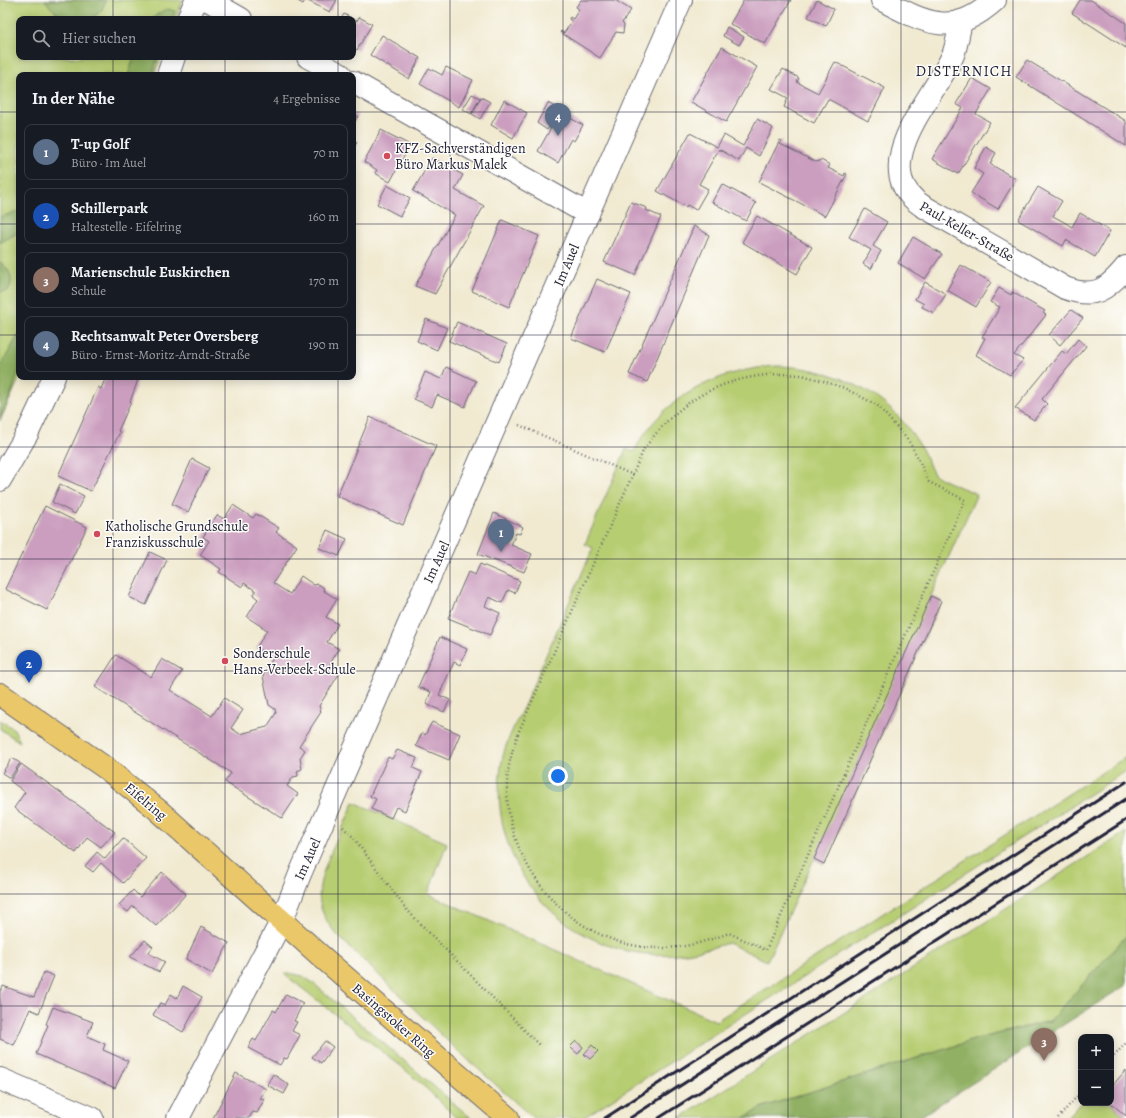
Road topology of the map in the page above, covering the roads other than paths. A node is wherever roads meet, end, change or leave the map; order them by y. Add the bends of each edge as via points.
1 (196, 0) edge
2 (208, 0) edge
3 (681, 0) edge
4 (882, 0) edge
5 (995, 0) edge
6 (189, 16) edge
7 (236, 16) edge
8 (961, 22) junction
9 (173, 60) edge
10 (313, 60) edge
11 (169, 72) edge
12 (335, 72) edge
13 (356, 84) edge
14 (588, 214) junction
15 (1126, 267) edge
16 (53, 380) edge
17 (0, 480) edge
18 (0, 694) edge
19 (282, 920) junction
20 (0, 1079) edge
21 (92, 1118) edge
22 (178, 1118) edge
23 (508, 1118) edge

1 - 6 street
2 - 7 street
3 - 14 street, Im Auel
4 - 8 street via 923,21 947,24
5 - 8 street via 980,13
8 - 15 street, Paul-Keller-Straße via 954,54 901,149 900,170 910,196 928,209 1075,292 1091,293 1107,288
9 - 11 street
10 - 12 street
13 - 14 street
14 - 19 street, Im Auel
16 - 17 street via 30,428
18 - 19 main road, Eifelring via 123,781
19 - 22 street, Im Auel
19 - 23 main road, Basingstoker Ring
20 - 21 street

